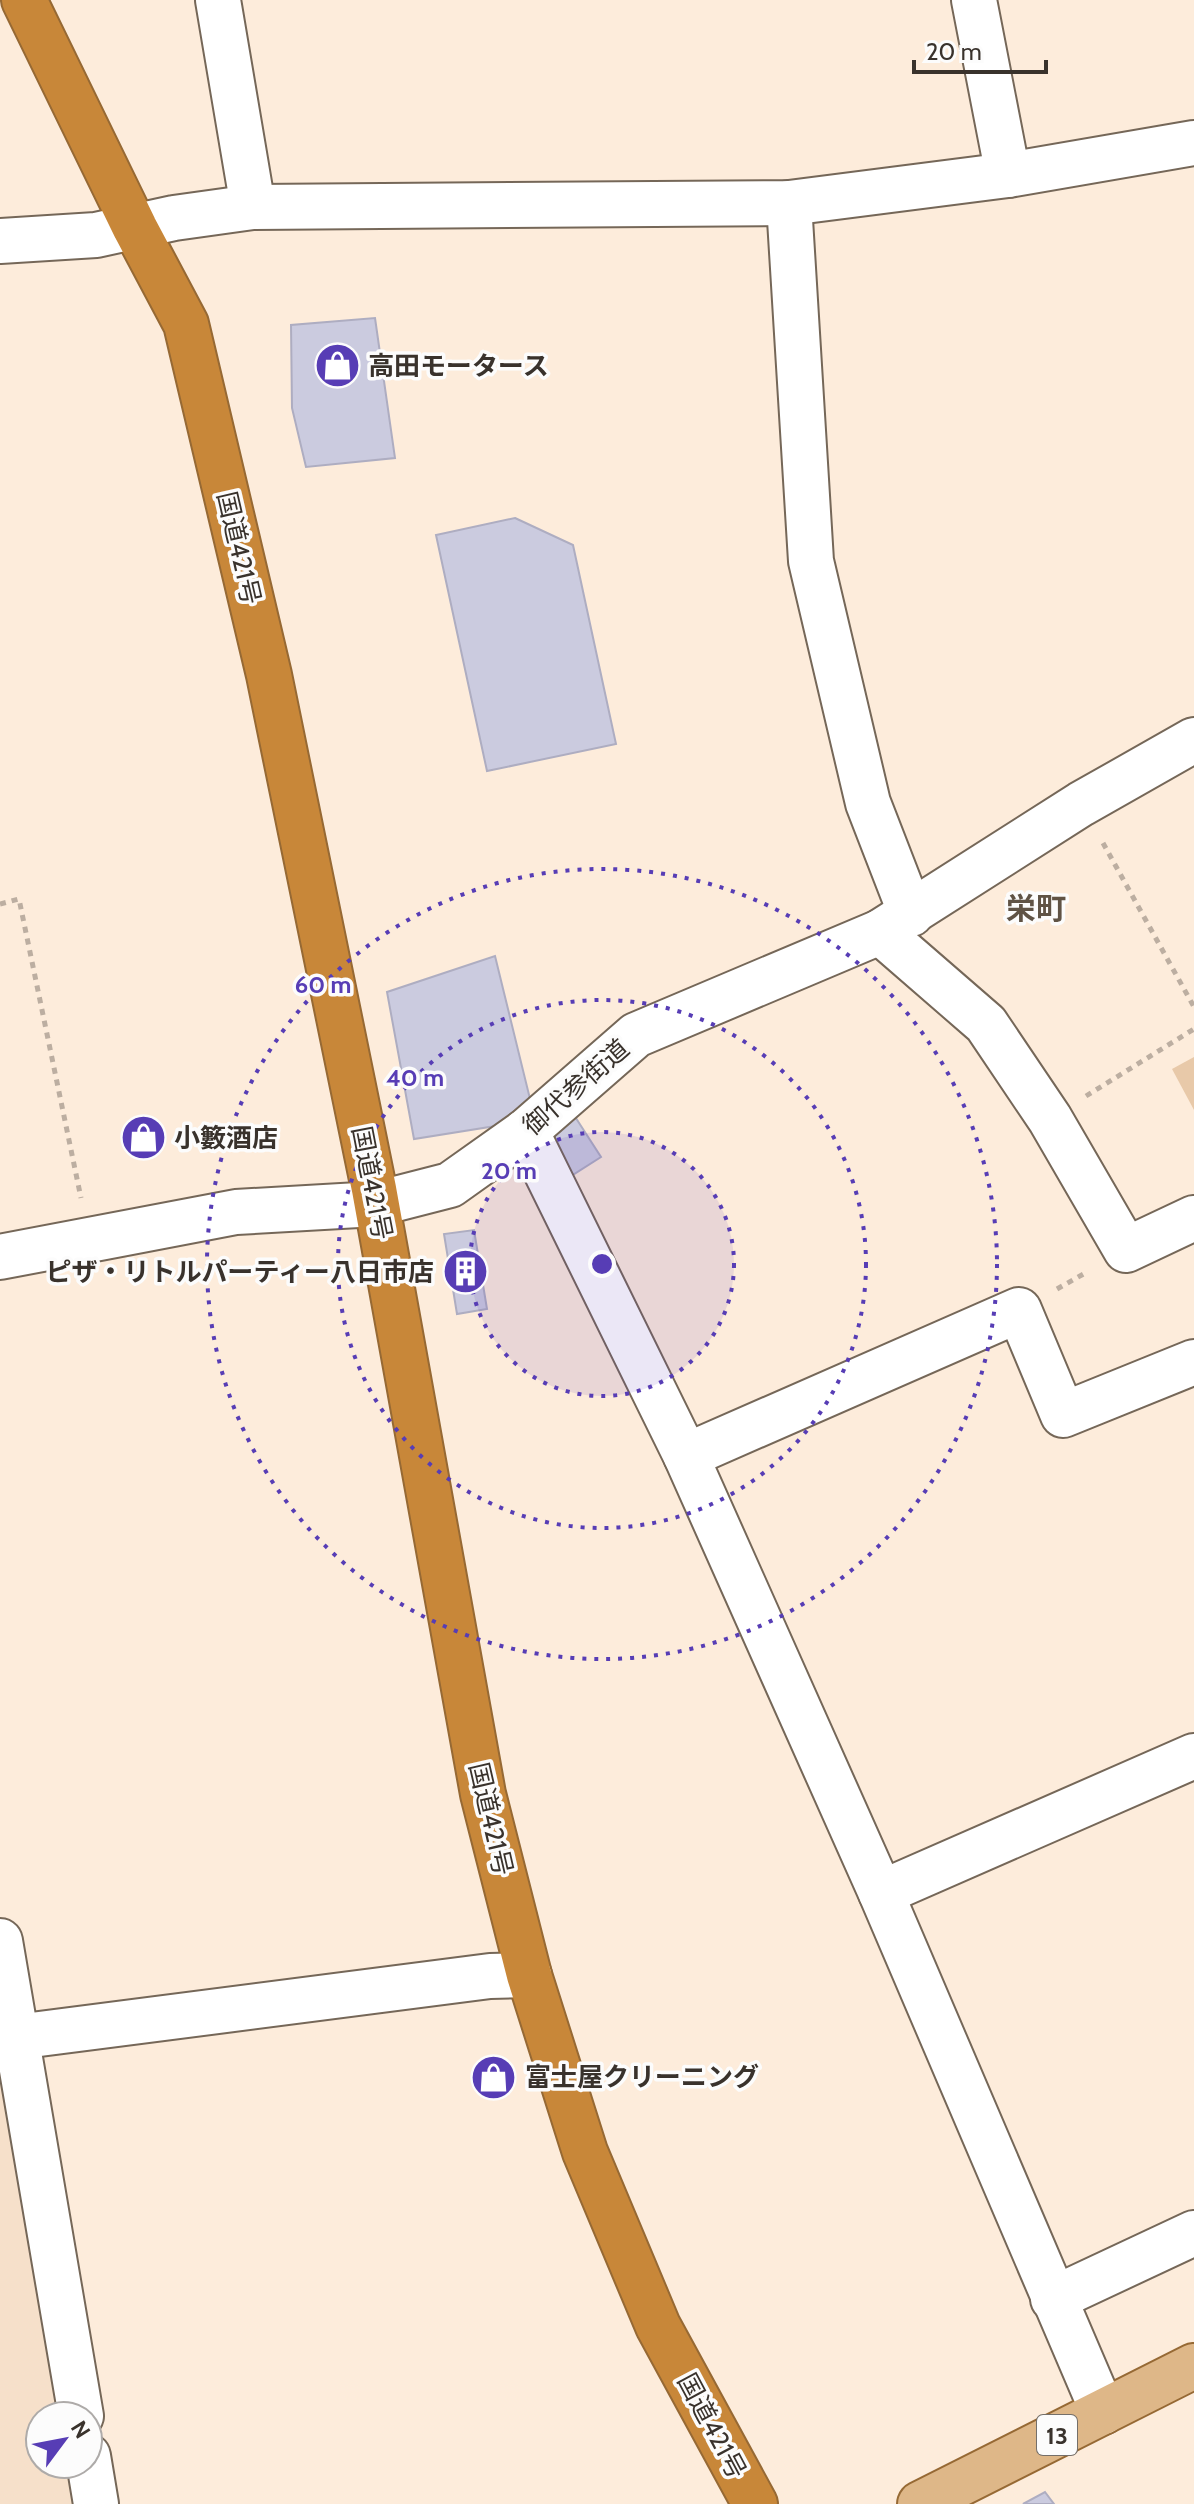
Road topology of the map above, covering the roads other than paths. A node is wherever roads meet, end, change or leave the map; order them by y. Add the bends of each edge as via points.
1 (24, 0) edge
2 (218, 0) edge
3 (974, 0) edge
4 (1194, 143) edge
5 (1008, 175) junction
6 (789, 203) junction
7 (253, 207) junction
8 (135, 228) junction
9 (0, 241) edge
10 (1194, 740) edge
11 (895, 923) junction
12 (526, 1131) junction
13 (376, 1204) junction
14 (1194, 1218) edge
15 (0, 1257) edge
16 (1194, 1362) edge
17 (686, 1456) junction
18 (1194, 1756) edge
19 (881, 1893) junction
20 (0, 1941) edge
21 (529, 1975) junction
22 (16, 2037) junction
23 (1194, 2233) edge
24 (1053, 2299) junction
25 (1194, 2366) edge
26 (78, 2400) edge
27 (1103, 2412) junction
28 (92, 2480) edge
29 (96, 2504) edge
30 (755, 2504) edge
31 (920, 2504) edge

1 - 8 highway, 国道421号
2 - 7 street
3 - 5 street
4 - 5 street
5 - 6 street
6 - 7 street
6 - 11 street via 811,561
7 - 8 street
8 - 9 street
8 - 13 highway, 国道421号 via 186,324 269,675
10 - 11 street, 御代参街道 via 1081,804
11 - 12 street, 御代参街道 via 636,1035
11 - 14 street via 986,1024 1050,1119 1126,1250
12 - 13 street, 御代参街道 via 450,1185
12 - 17 street
13 - 15 street, 御代参街道 via 236,1212
13 - 21 highway, 国道421号 via 483,1794
16 - 17 street via 1063,1415 1019,1310
17 - 19 street
18 - 19 street
19 - 24 street
20 - 22 street
21 - 22 street
21 - 30 highway, 国道421号 via 585,2152 658,2326
22 - 26 street
23 - 24 street
24 - 27 street
25 - 27 main road, 13
27 - 31 main road, 13
28 - 29 street

